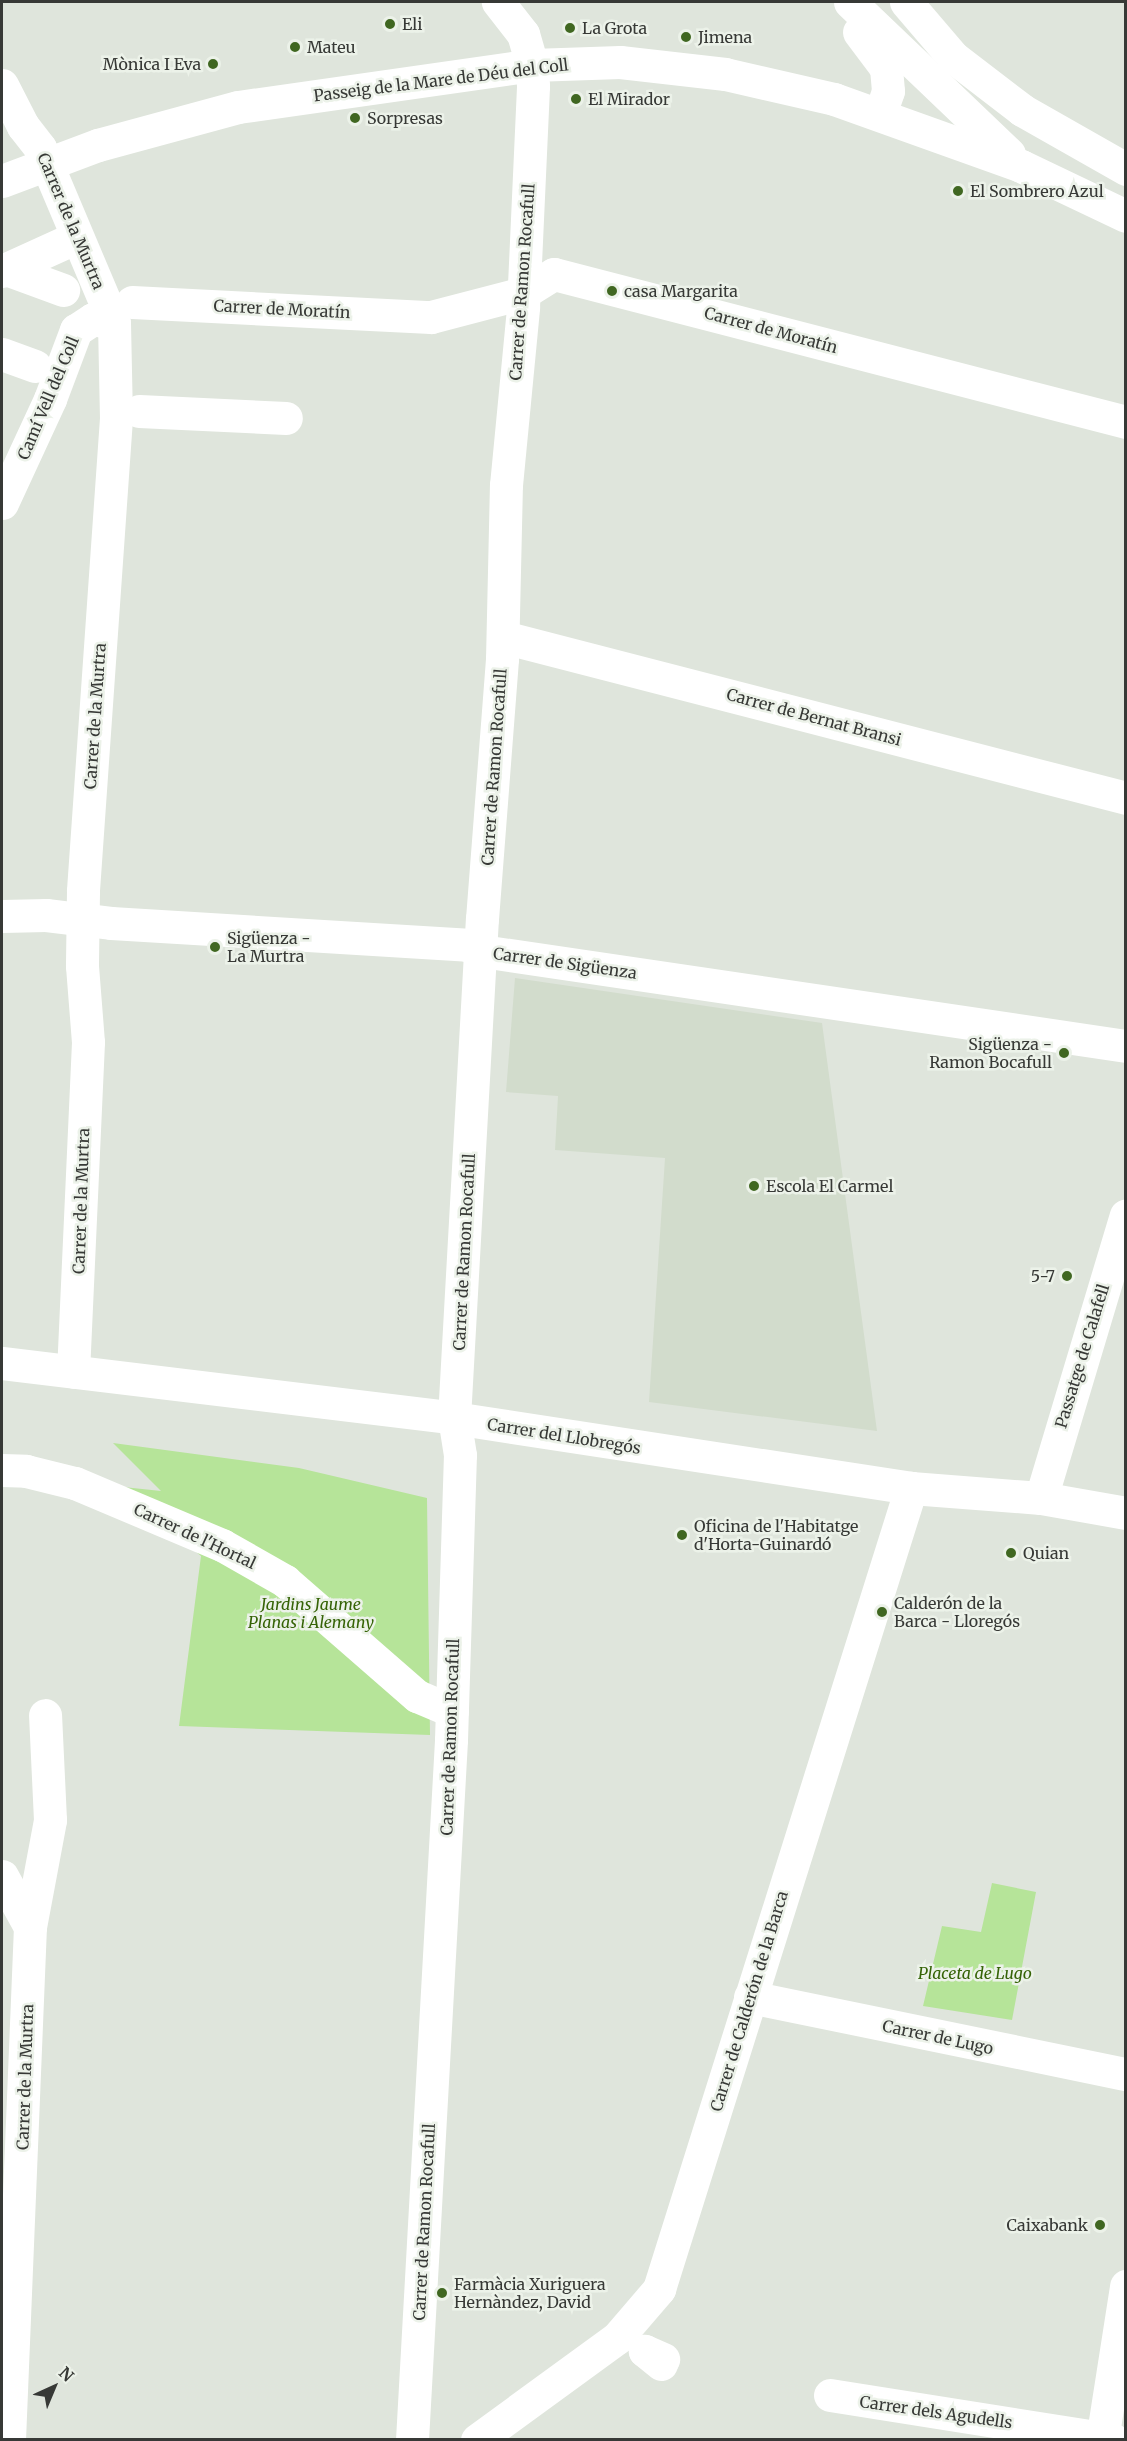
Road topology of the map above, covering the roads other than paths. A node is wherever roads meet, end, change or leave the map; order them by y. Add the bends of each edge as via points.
1 (498, 2) edge
2 (906, 2) edge
3 (851, 3) edge
4 (907, 58) junction
5 (532, 65) junction
6 (2, 85) edge
7 (893, 118) junction
8 (2, 155) edge
9 (43, 155) junction
10 (1022, 166) junction
11 (1125, 169) edge
12 (2, 181) edge
13 (1125, 216) edge
14 (77, 237) junction
15 (4, 270) edge
16 (63, 291) dead end
17 (523, 293) junction
18 (123, 312) junction
19 (2, 354) edge
20 (35, 366) dead end
21 (139, 411) dead end
22 (286, 418) dead end
23 (1125, 422) edge
24 (2, 503) edge
25 (503, 637) junction
26 (1125, 798) edge
27 (2, 916) edge
28 (84, 919) junction
29 (482, 951) junction
30 (1125, 1046) edge
31 (1125, 1215) edge
32 (2, 1363) edge
33 (73, 1372) junction
34 (454, 1419) junction
35 (2, 1470) edge
36 (911, 1488) junction
37 (1041, 1498) junction
38 (1125, 1513) edge
39 (452, 1711) junction
40 (45, 1715) dead end
41 (2, 1876) edge
42 (30, 1928) junction
43 (750, 1997) junction
44 (1125, 2074) edge
45 (1125, 2286) edge
46 (830, 2396) dead end
47 (9, 2439) edge
48 (412, 2439) edge
49 (477, 2439) edge
50 (1106, 2439) edge

1 - 5 street, Carrer de Ramon Rocafull via 523,34
2 - 11 street via 953,57 1005,97
3 - 4 street
3 - 7 street via 849,19 886,68
4 - 7 street via 923,93
4 - 10 street
5 - 7 street, Passeig de la Mare de Déu del Coll via 620,62 725,74 767,81
5 - 9 street, Passeig de la Mare de Déu del Coll via 238,107
5 - 17 street, Carrer de Ramon Rocafull
6 - 9 street, Carrer de la Murtra via 22,126
7 - 10 street, Passeig de la Mare de Déu del Coll
8 - 9 street, Passeig de la Mare de Déu del Coll
9 - 12 street, Passeig de la Mare de Déu del Coll
9 - 14 street, Carrer de la Murtra
10 - 13 street
14 - 15 street
14 - 18 street, Carrer de la Murtra
15 - 16 street
17 - 18 street, Carrer de Moratín via 431,317
17 - 23 street, Carrer de Moratín via 554,274
17 - 25 street, Carrer de Ramon Rocafull via 506,485
18 - 24 street, Camí Vell del Coll via 93,319 76,330 50,399
18 - 28 street, Carrer de la Murtra
19 - 20 street
21 - 22 street
25 - 26 street, Carrer de Bernat Bransi
25 - 29 street, Carrer de Ramon Rocafull
27 - 28 street, Carrer de Sigüenza
28 - 29 street, Carrer de Sigüenza via 467,945
28 - 33 street, Carrer de la Murtra via 82,966 88,1042
29 - 30 street, Carrer de Sigüenza
29 - 34 street, Carrer de Ramon Rocafull
31 - 37 street, Passatge de Calafell
32 - 33 street, Carrer del Llobregós
33 - 34 street, Carrer del Llobregós
34 - 36 street, Carrer del Llobregós
34 - 39 street, Carrer de Ramon Rocafull via 460,1455
35 - 39 street, Carrer de l'Hortal via 26,1471 75,1483 222,1545 285,1581 417,1696
36 - 37 street, Carrer del Llobregós
36 - 43 street, Carrer de Calderón de la Barca
37 - 38 street, Carrer del Llobregós
39 - 48 street, Carrer de Ramon Rocafull
40 - 42 street, Carrer de la Murtra via 50,1820
41 - 42 street
42 - 47 street, Carrer de la Murtra
43 - 44 street, Carrer de Lugo
43 - 49 street, Carrer de Calderón de la Barca via 659,2289 617,2338
45 - 50 street
46 - 50 street, Carrer dels Agudells

